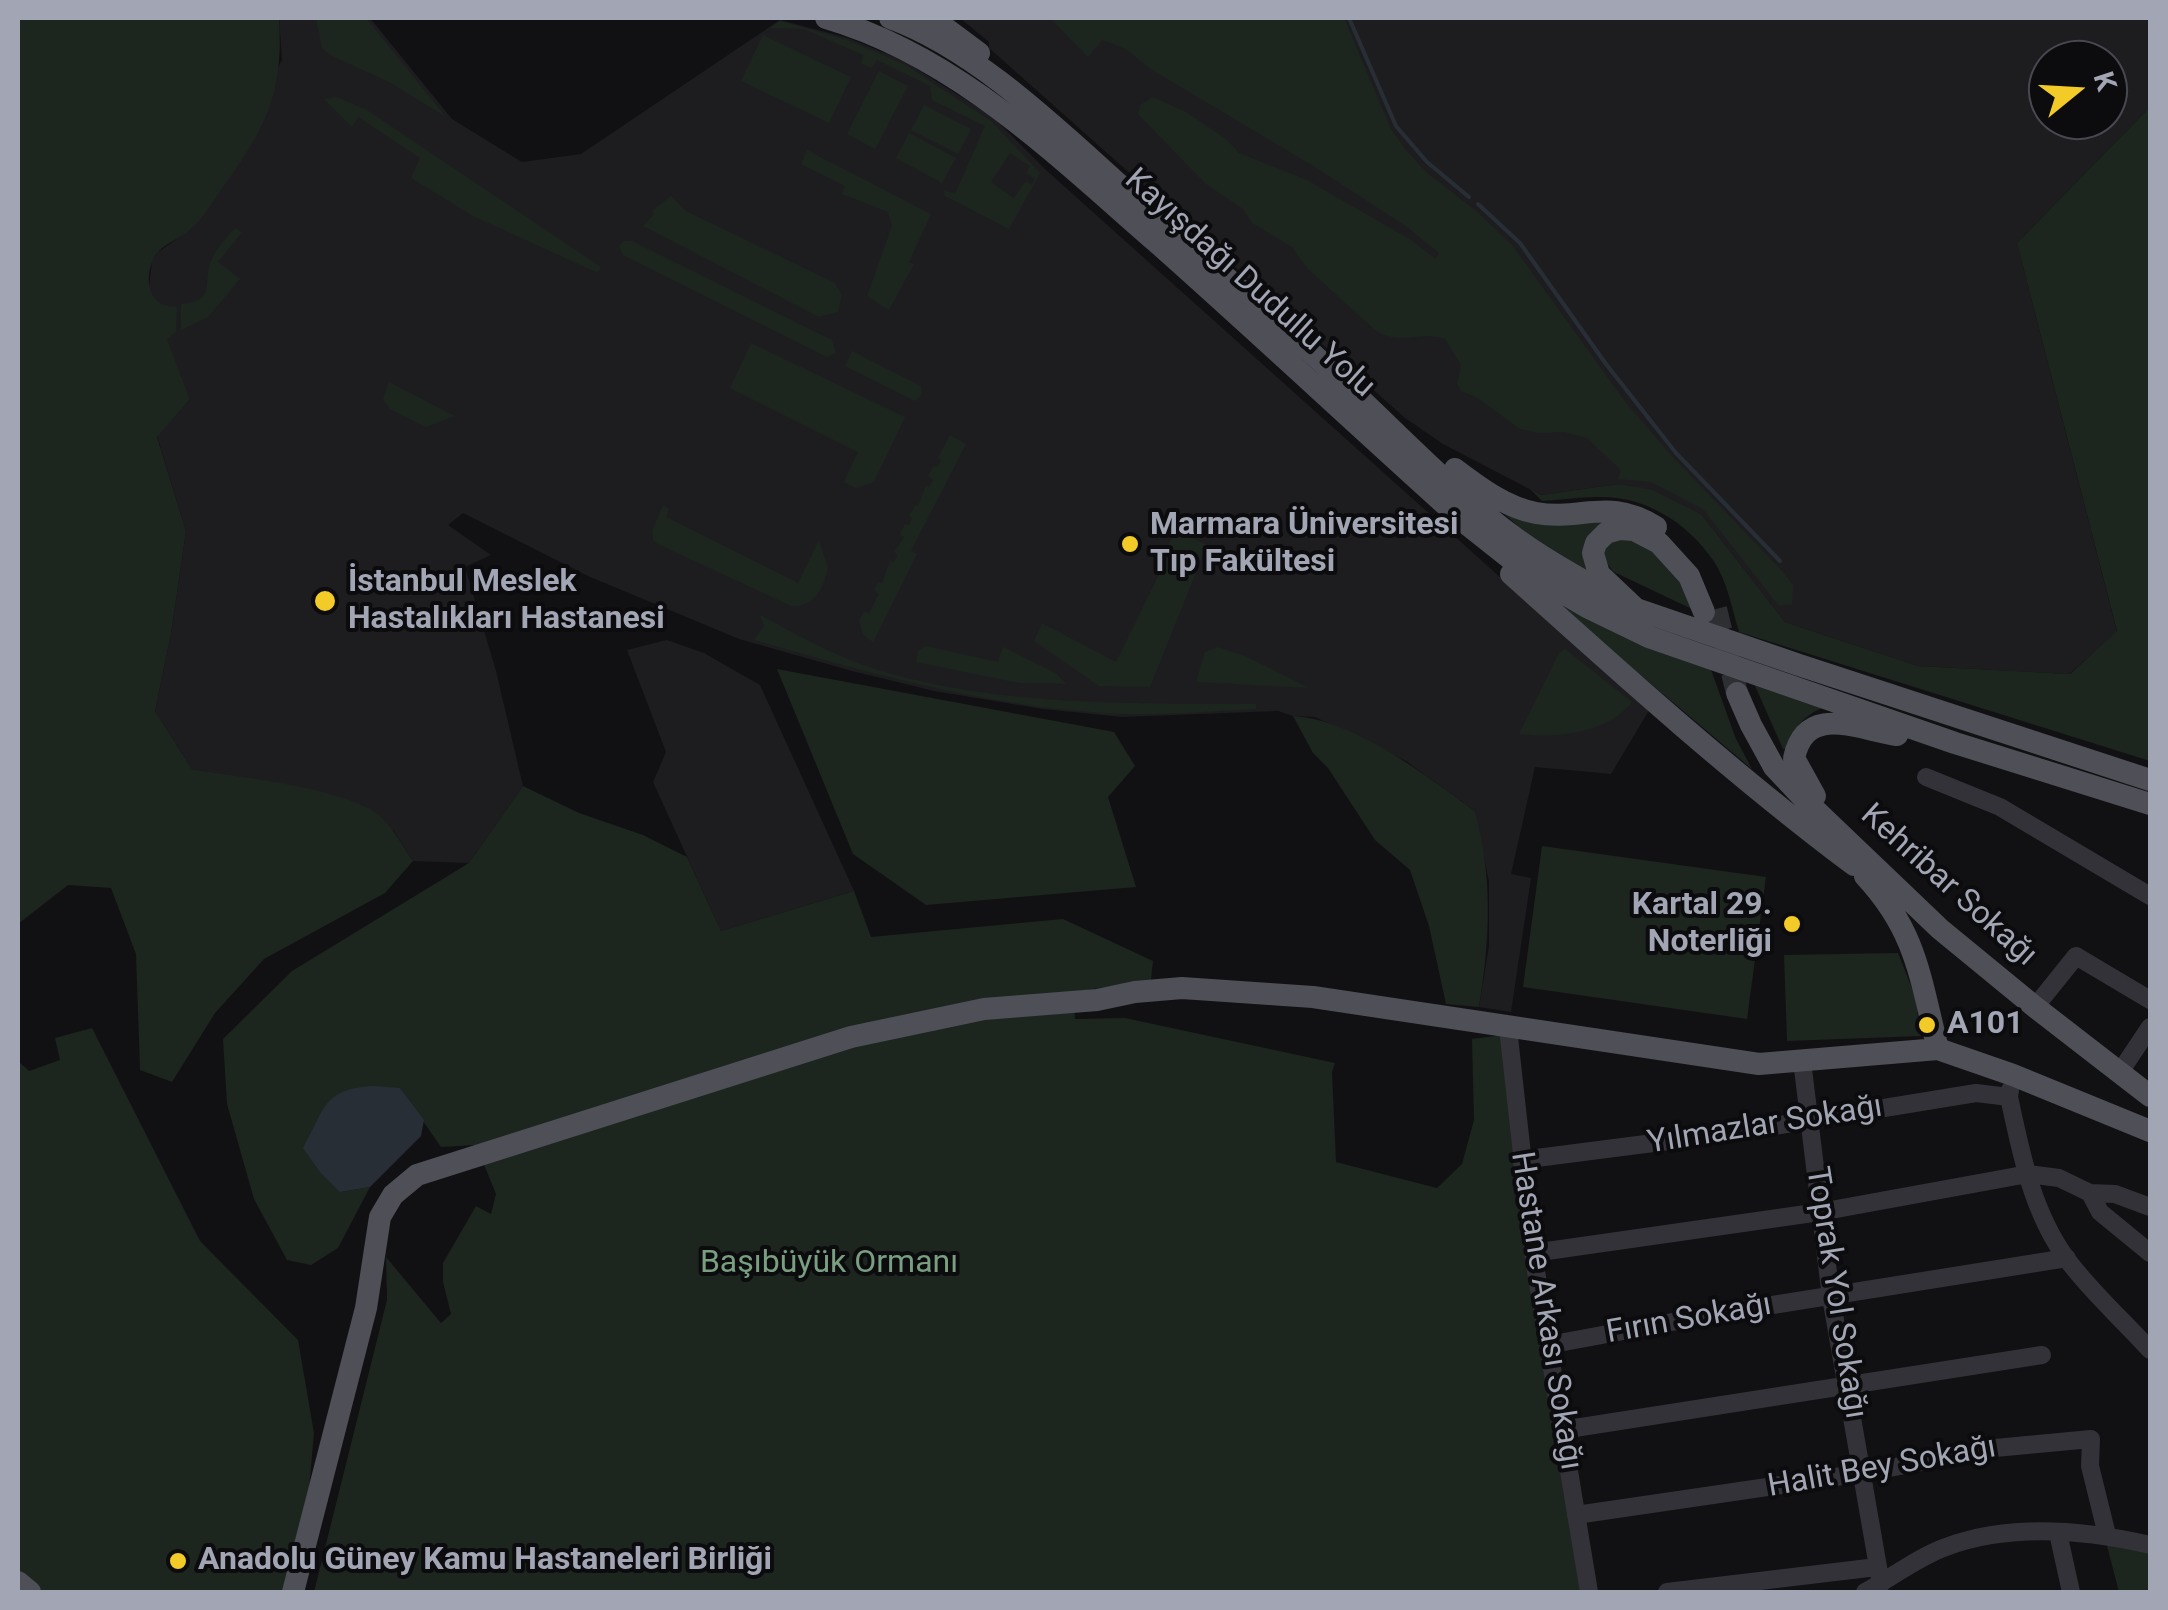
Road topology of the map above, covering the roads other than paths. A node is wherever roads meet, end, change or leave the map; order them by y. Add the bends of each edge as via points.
1 (826, 18) edge
2 (890, 18) edge
3 (932, 18) edge
4 (1064, 135) junction
5 (1363, 401) junction
6 (1395, 459) junction
7 (1626, 614) junction
8 (1796, 676) junction
9 (1731, 693) tunnel mouth
10 (1955, 743) junction
11 (1926, 776) dead end
12 (2150, 780) edge
13 (2150, 804) edge
14 (1858, 859) junction
15 (2150, 896) edge
16 (1940, 928) junction
17 (1911, 943) junction
18 (2150, 1000) edge
19 (2034, 1007) junction
20 (1500, 1027) junction
21 (2150, 1027) edge
22 (1938, 1049) junction
23 (1802, 1061) junction
24 (2120, 1072) junction
25 (2011, 1086) junction
26 (2150, 1096) edge
27 (1810, 1122) junction
28 (2150, 1131) edge
29 (1520, 1160) junction
30 (2028, 1174) junction
31 (2090, 1194) junction
32 (2150, 1206) edge
33 (1820, 1212) junction
34 (2150, 1252) edge
35 (1533, 1253) junction
36 (2066, 1258) junction
37 (1832, 1297) junction
38 (1548, 1344) junction
39 (2150, 1350) edge
40 (2042, 1355) dead end
41 (1847, 1385) junction
42 (1562, 1430) junction
43 (1863, 1473) junction
44 (1576, 1515) junction
45 (2058, 1533) junction
46 (2107, 1535) junction
47 (2150, 1545) edge
48 (1874, 1581) edge
49 (18, 1582) edge
50 (30, 1592) edge
51 (293, 1592) edge
52 (1589, 1592) edge
53 (1667, 1592) edge
54 (2071, 1592) edge

1 - 6 main road, Kayışdağı Dudullu Yolu via 873,32 982,95
2 - 4 main road, Kayışdağı Dudullu Yolu via 971,63
3 - 4 main road via 966,41
4 - 5 main road, Kayışdağı Dudullu Yolu
5 - 7 main road, Kayışdağı Dudullu Yolu via 1516,538
5 - 7 main road via 1498,499 1538,514 1604,510 1646,520 1696,564 1710,588 1710,610 1659,543 1634,530 1606,533 1593,553
6 - 7 main road, Kayışdağı Dudullu Yolu via 1526,572
6 - 14 main road via 1472,539 1795,821
7 - 8 main road
8 - 10 main road
8 - 12 main road
9 - 14 main road via 1737,725 1756,761
10 - 13 main road
10 - 14 main road via 1836,724 1806,730 1794,758
11 - 15 street via 2000,807
14 - 16 main road, Kehribar Sokağı
14 - 17 main road
16 - 17 main road via 1921,930
16 - 19 main road, Kehribar Sokağı
17 - 22 main road
18 - 19 street via 2076,956
19 - 24 main road, Kehribar Sokağı
20 - 23 main road via 1721,1060
20 - 29 street, Hastane Arkası Sokağı
20 - 51 main road via 1313,997 1182,988 984,1008 852,1037 417,1175 380,1217 366,1308
21 - 24 street
22 - 23 main road
22 - 25 main road
23 - 27 street, Toprak Yol Sokağı
24 - 26 main road, Kehribar Sokağı
25 - 27 street, Yılmazlar Sokağı
25 - 28 main road
25 - 30 street
27 - 29 street, Yılmazlar Sokağı
27 - 33 street, Toprak Yol Sokağı
29 - 35 street, Hastane Arkası Sokağı
30 - 31 street via 2059,1178
30 - 33 street
30 - 36 street via 2041,1215
31 - 32 street
31 - 34 street via 2100,1212
33 - 35 street
33 - 37 street, Toprak Yol Sokağı
35 - 38 street, Hastane Arkası Sokağı
36 - 37 street, Fırın Sokağı
36 - 39 street
37 - 38 street, Fırın Sokağı
37 - 41 street, Toprak Yol Sokağı
38 - 42 street, Hastane Arkası Sokağı
40 - 41 street
41 - 42 street
41 - 43 street, Toprak Yol Sokağı
42 - 44 street, Hastane Arkası Sokağı
43 - 44 street, Halit Bey Sokağı
43 - 46 street, Halit Bey Sokağı via 1995,1448 2091,1439 2090,1466
43 - 48 street, Toprak Yol Sokağı
44 - 52 street, Hastane Arkası Sokağı
45 - 46 street
45 - 48 street via 2019,1532 1951,1545
45 - 54 street
46 - 47 street
48 - 53 street
49 - 50 main road

